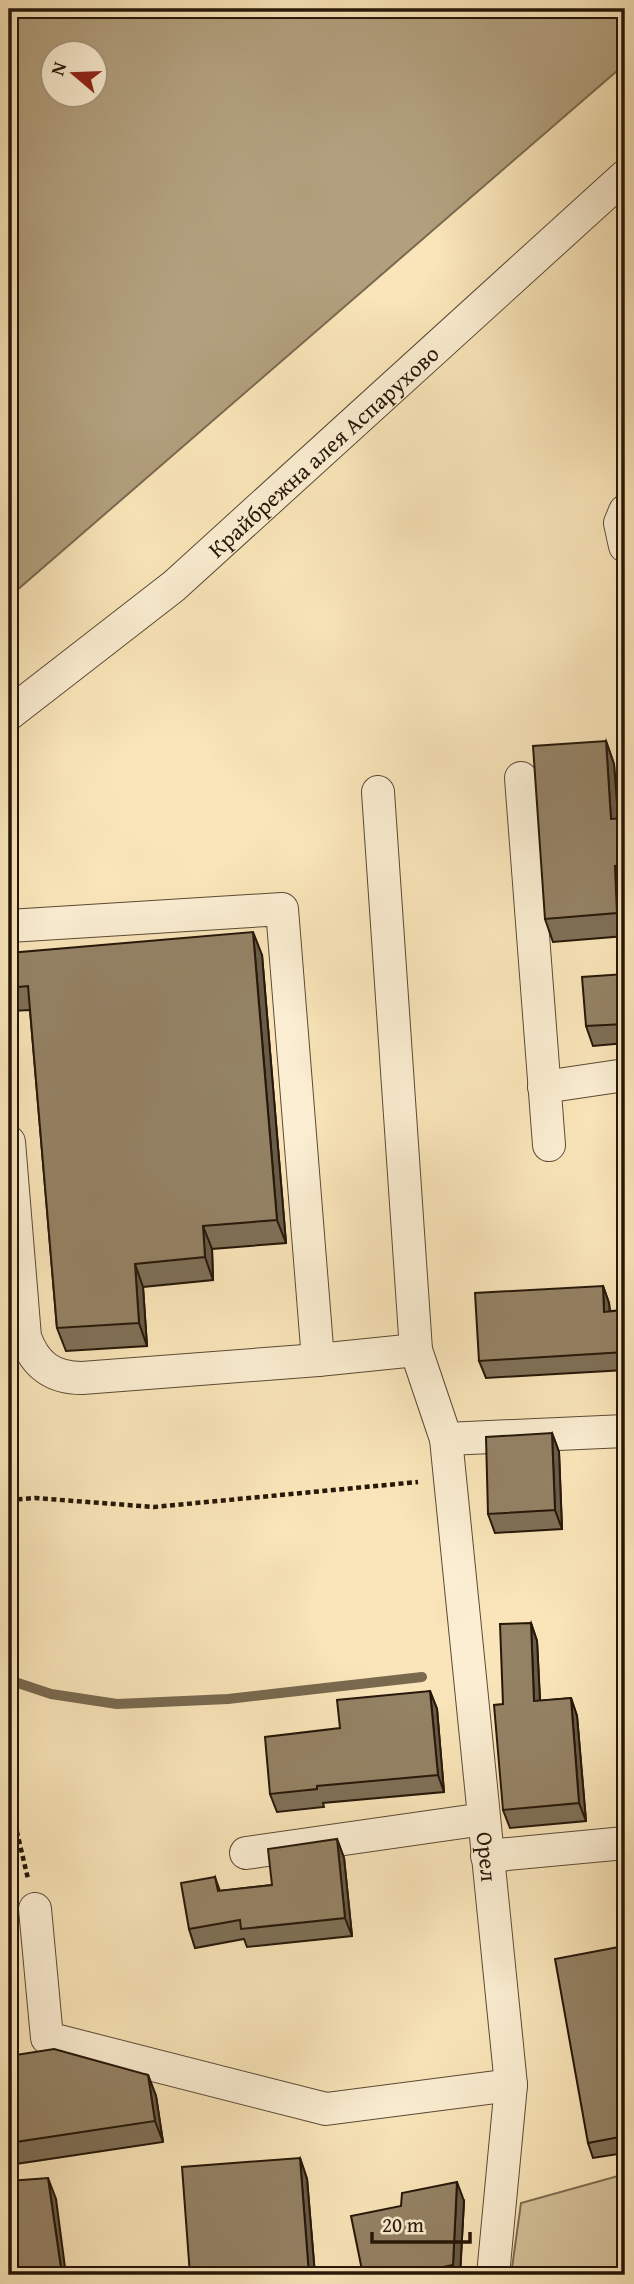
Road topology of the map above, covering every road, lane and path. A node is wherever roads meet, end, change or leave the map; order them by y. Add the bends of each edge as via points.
1 (625, 176) edge
2 (625, 511) edge
3 (625, 546) edge
4 (9, 714) edge
5 (521, 778) dead end
6 (378, 792) dead end
7 (9, 926) edge
8 (625, 1075) edge
9 (544, 1087) junction
10 (9, 1142) edge
11 (549, 1145) dead end
12 (416, 1350) junction
13 (318, 1360) junction
14 (625, 1431) edge
15 (446, 1439) junction
16 (450, 1479) junction
17 (9, 1500) edge
18 (9, 1798) edge
19 (484, 1819) junction
20 (625, 1843) edge
21 (246, 1853) dead end
22 (487, 1856) junction
23 (35, 1909) joint
24 (511, 2085) junction
25 (493, 2275) edge

1 - 4 street, Крайбрежна алея Аспарухово via 174,586
2 - 3 street via 620,523
5 - 9 street
6 - 12 street, Орел
7 - 13 street via 282,909
8 - 9 street
9 - 11 street
10 - 13 street via 25,1337 30,1352 46,1369 66,1378 82,1378
12 - 13 street
12 - 15 street, Орел
14 - 15 street
15 - 16 street, Орел
16 - 17 path via 154,1507
16 - 19 street, Орел
18 - 23 path
19 - 21 street
19 - 22 street, Орел
20 - 22 street
22 - 24 street, Орел
23 - 24 street via 47,2038 326,2109
24 - 25 street, Орел

